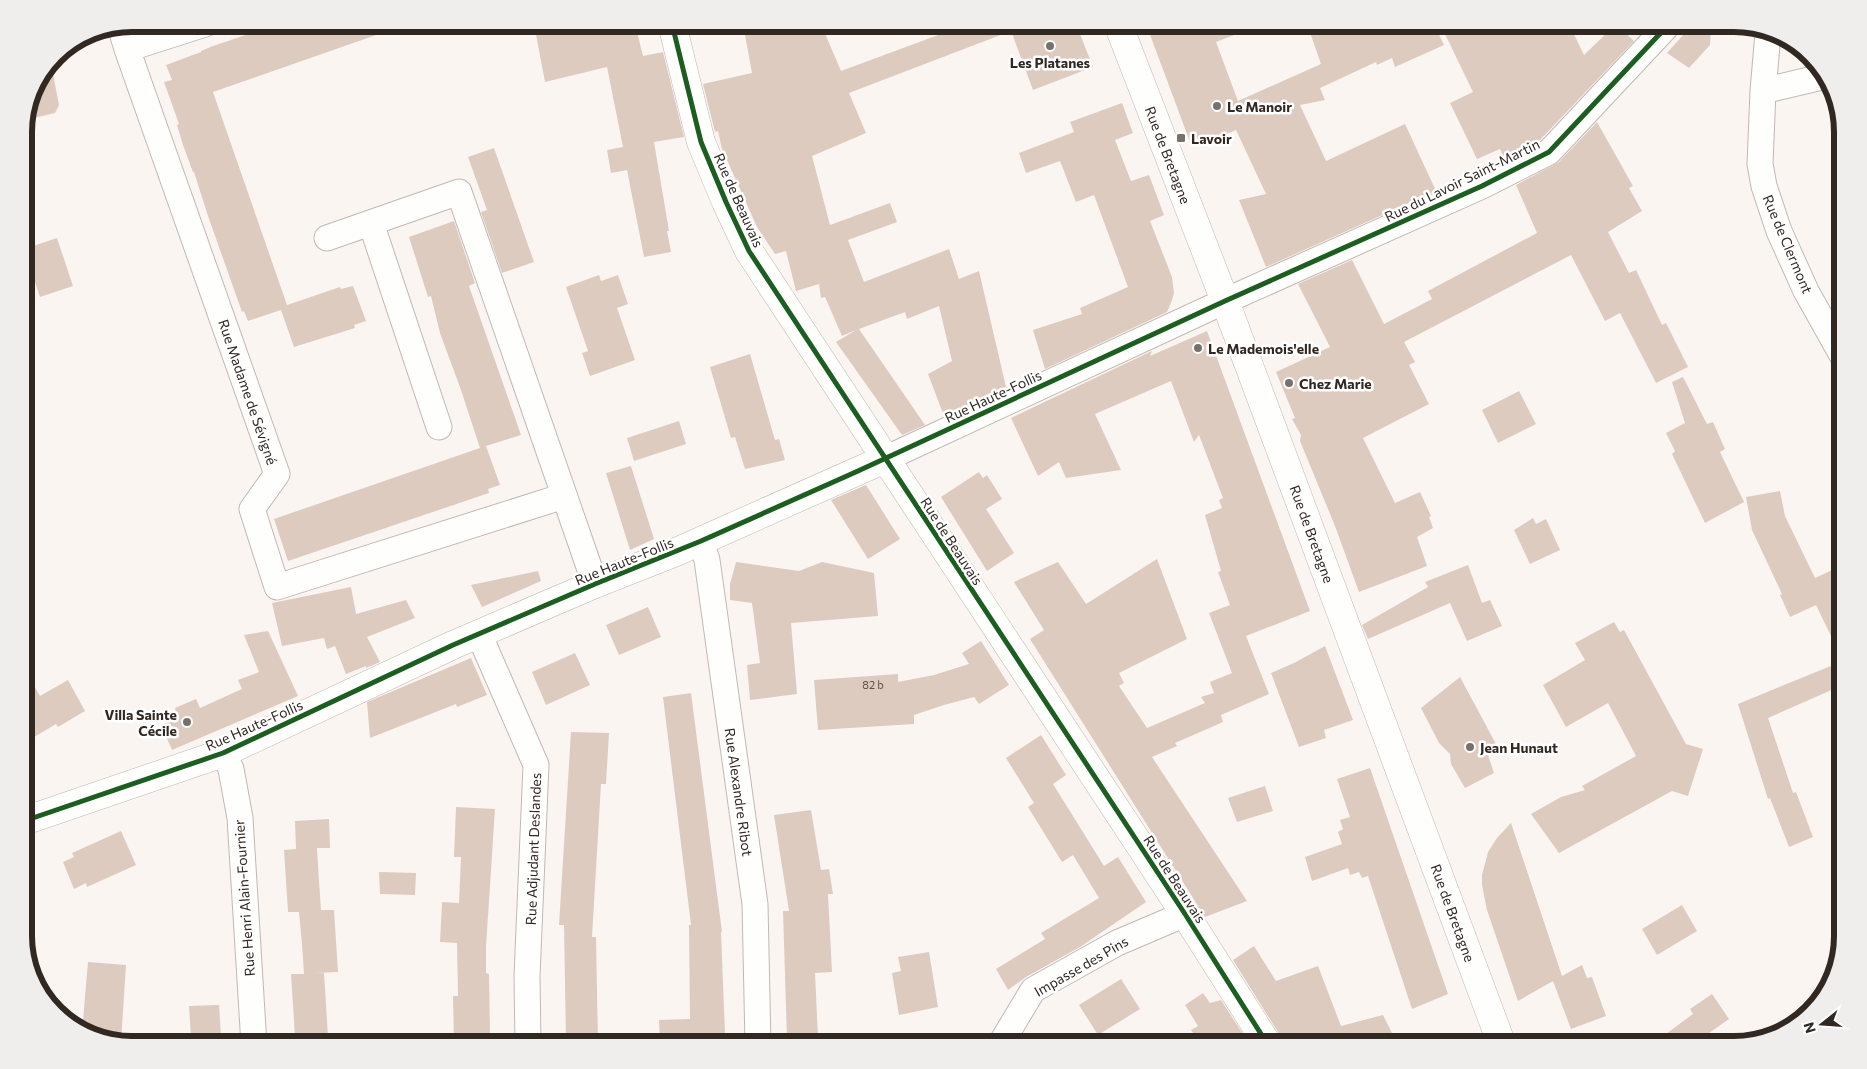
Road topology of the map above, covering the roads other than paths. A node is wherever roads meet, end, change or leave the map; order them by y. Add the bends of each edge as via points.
1 (158, 32) edge
2 (674, 32) edge
3 (1121, 32) edge
4 (1662, 32) edge
5 (123, 38) edge
6 (1768, 38) edge
7 (1818, 78) edge
8 (1763, 92) junction
9 (370, 223) junction
10 (327, 238) dead end
11 (1225, 301) junction
12 (1834, 341) edge
13 (439, 427) dead end
14 (884, 458) junction
15 (564, 496) junction
16 (701, 541) junction
17 (595, 584) junction
18 (479, 634) junction
19 (223, 752) junction
20 (33, 819) edge
21 (1185, 914) junction
22 (253, 1036) edge
23 (528, 1036) edge
24 (758, 1036) edge
25 (1005, 1036) edge
26 (1262, 1036) edge
27 (1499, 1036) edge

1 - 5 street, Rue Madame de Sévigné
2 - 14 street, Rue de Beauvais via 702,142 749,252
3 - 11 street, Rue de Bretagne
4 - 11 street, Rue du Lavoir Saint-Martin via 1549,152 1482,186
5 - 15 street, Rue Madame de Sévigné via 277,474 252,509 277,587
6 - 8 street, Rue de Clermont
7 - 8 street
8 - 12 street, Rue de Clermont via 1760,164 1764,186 1779,231 1806,291
9 - 10 street
9 - 13 street
9 - 15 street via 459,192
11 - 14 street, Rue Haute-Follis
11 - 27 street, Rue de Bretagne
14 - 16 street, Rue Haute-Follis
14 - 21 street, Rue de Beauvais
15 - 17 street
16 - 17 street, Rue Haute-Follis
16 - 24 street, Rue Alexandre Ribot via 707,560 755,904
17 - 18 street, Rue Haute-Follis
18 - 19 street, Rue Haute-Follis
18 - 23 street, Rue Adjudant Deslandes via 536,765 527,976
19 - 20 street, Rue Haute-Follis
19 - 22 street, Rue Henri Alain-Fournier via 231,769 240,818
21 - 25 street, Impasse des Pins via 1117,943 1032,990
21 - 26 street, Rue de Beauvais

